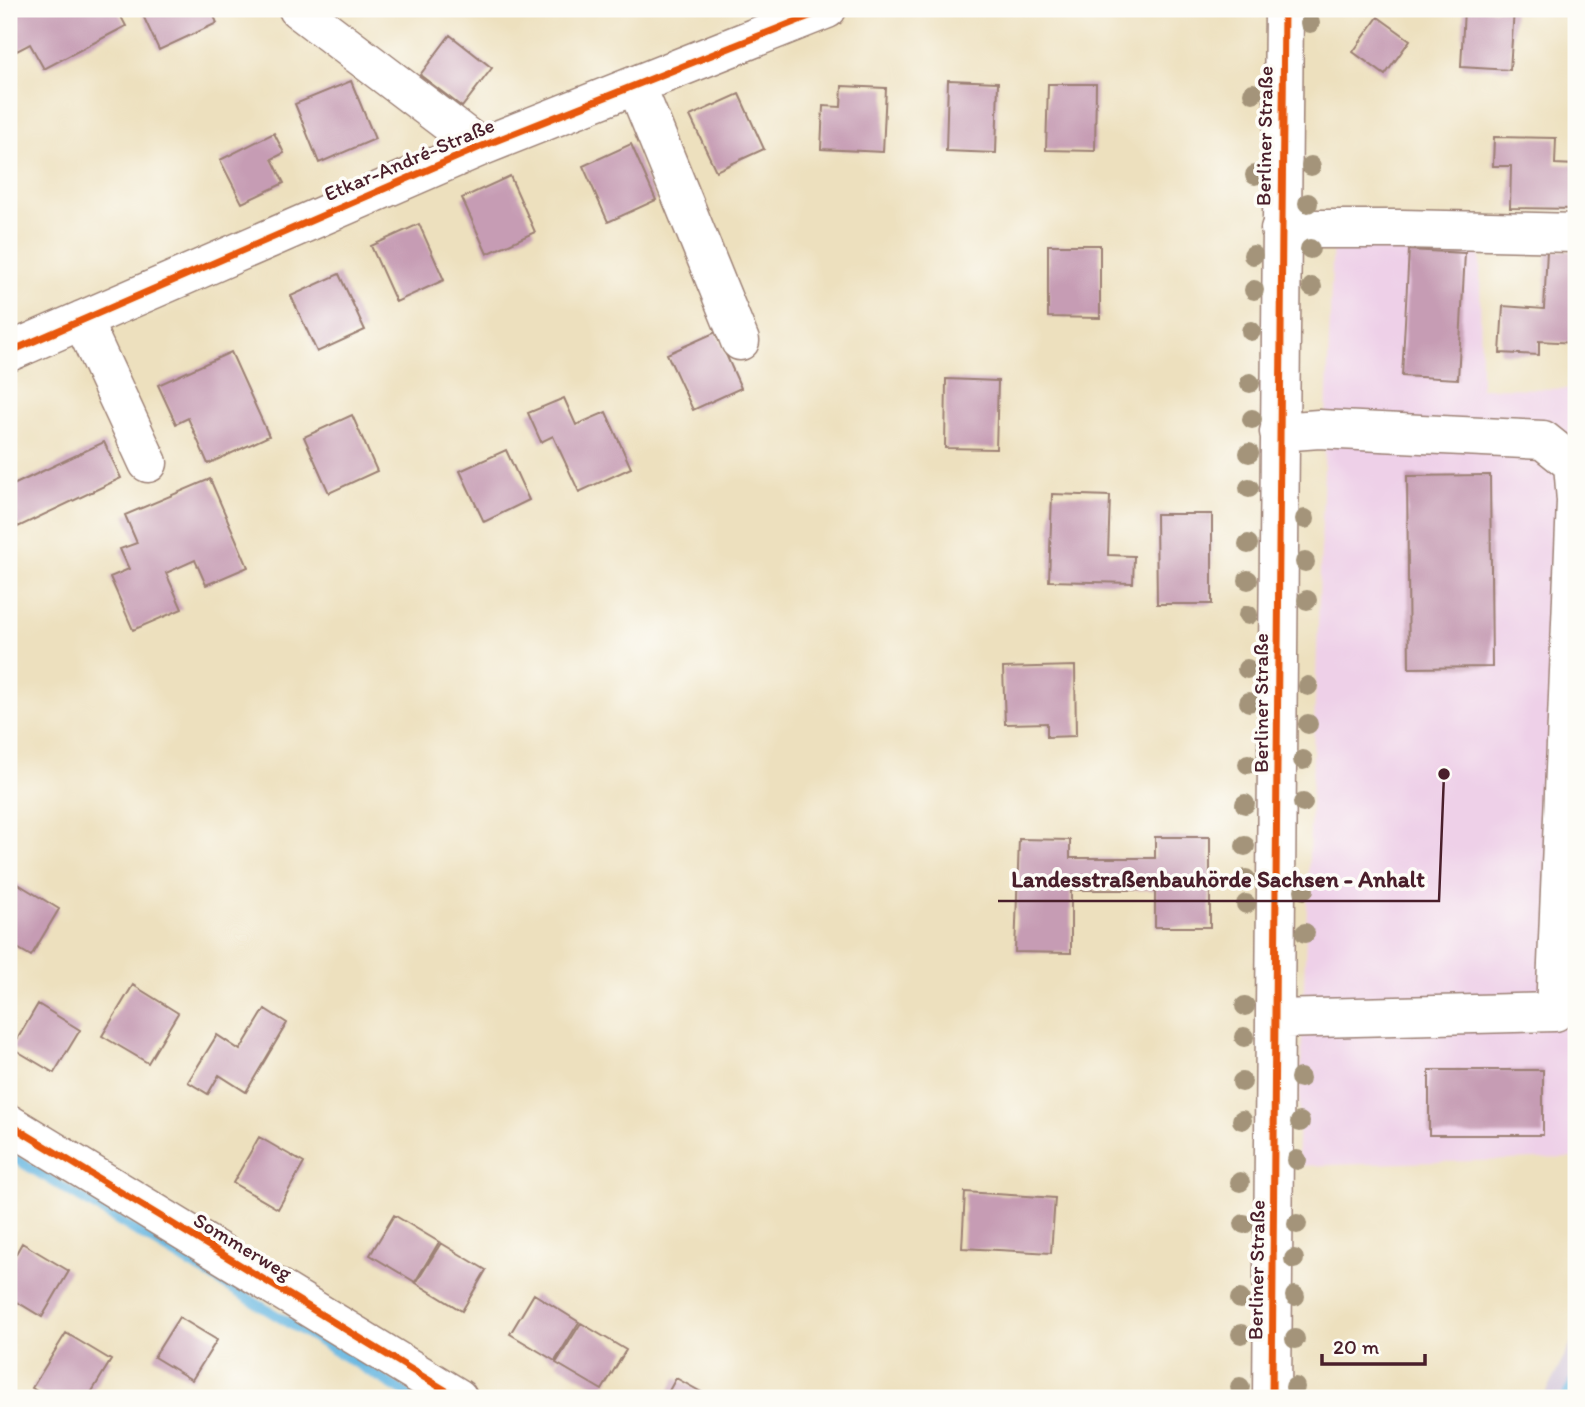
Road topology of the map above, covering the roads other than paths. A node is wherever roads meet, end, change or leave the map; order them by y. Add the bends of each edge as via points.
1 (298, 9) edge
2 (827, 9) edge
3 (1284, 9) edge
4 (636, 85) junction
5 (480, 147) junction
6 (1280, 229) junction
7 (1576, 233) edge
8 (82, 320) junction
9 (740, 341) dead end
10 (9, 352) edge
11 (1279, 432) junction
12 (148, 463) dead end
13 (1277, 1020) junction
14 (9, 1124) edge
15 (458, 1398) edge
16 (1272, 1398) edge

1 - 5 street, Etkar-André-Straße
2 - 4 street, Etkar-André-Straße
3 - 6 street, Berliner Straße
4 - 5 street, Etkar-André-Straße
4 - 9 street
5 - 8 street, Etkar-André-Straße
6 - 7 street
6 - 11 street, Berliner Straße
8 - 10 street, Etkar-André-Straße
8 - 12 street
11 - 13 street, Berliner Straße
11 - 13 street via 1319,429 1543,440 1573,464 1576,501 1555,1012
13 - 16 street, Berliner Straße
14 - 15 street, Sommerweg

